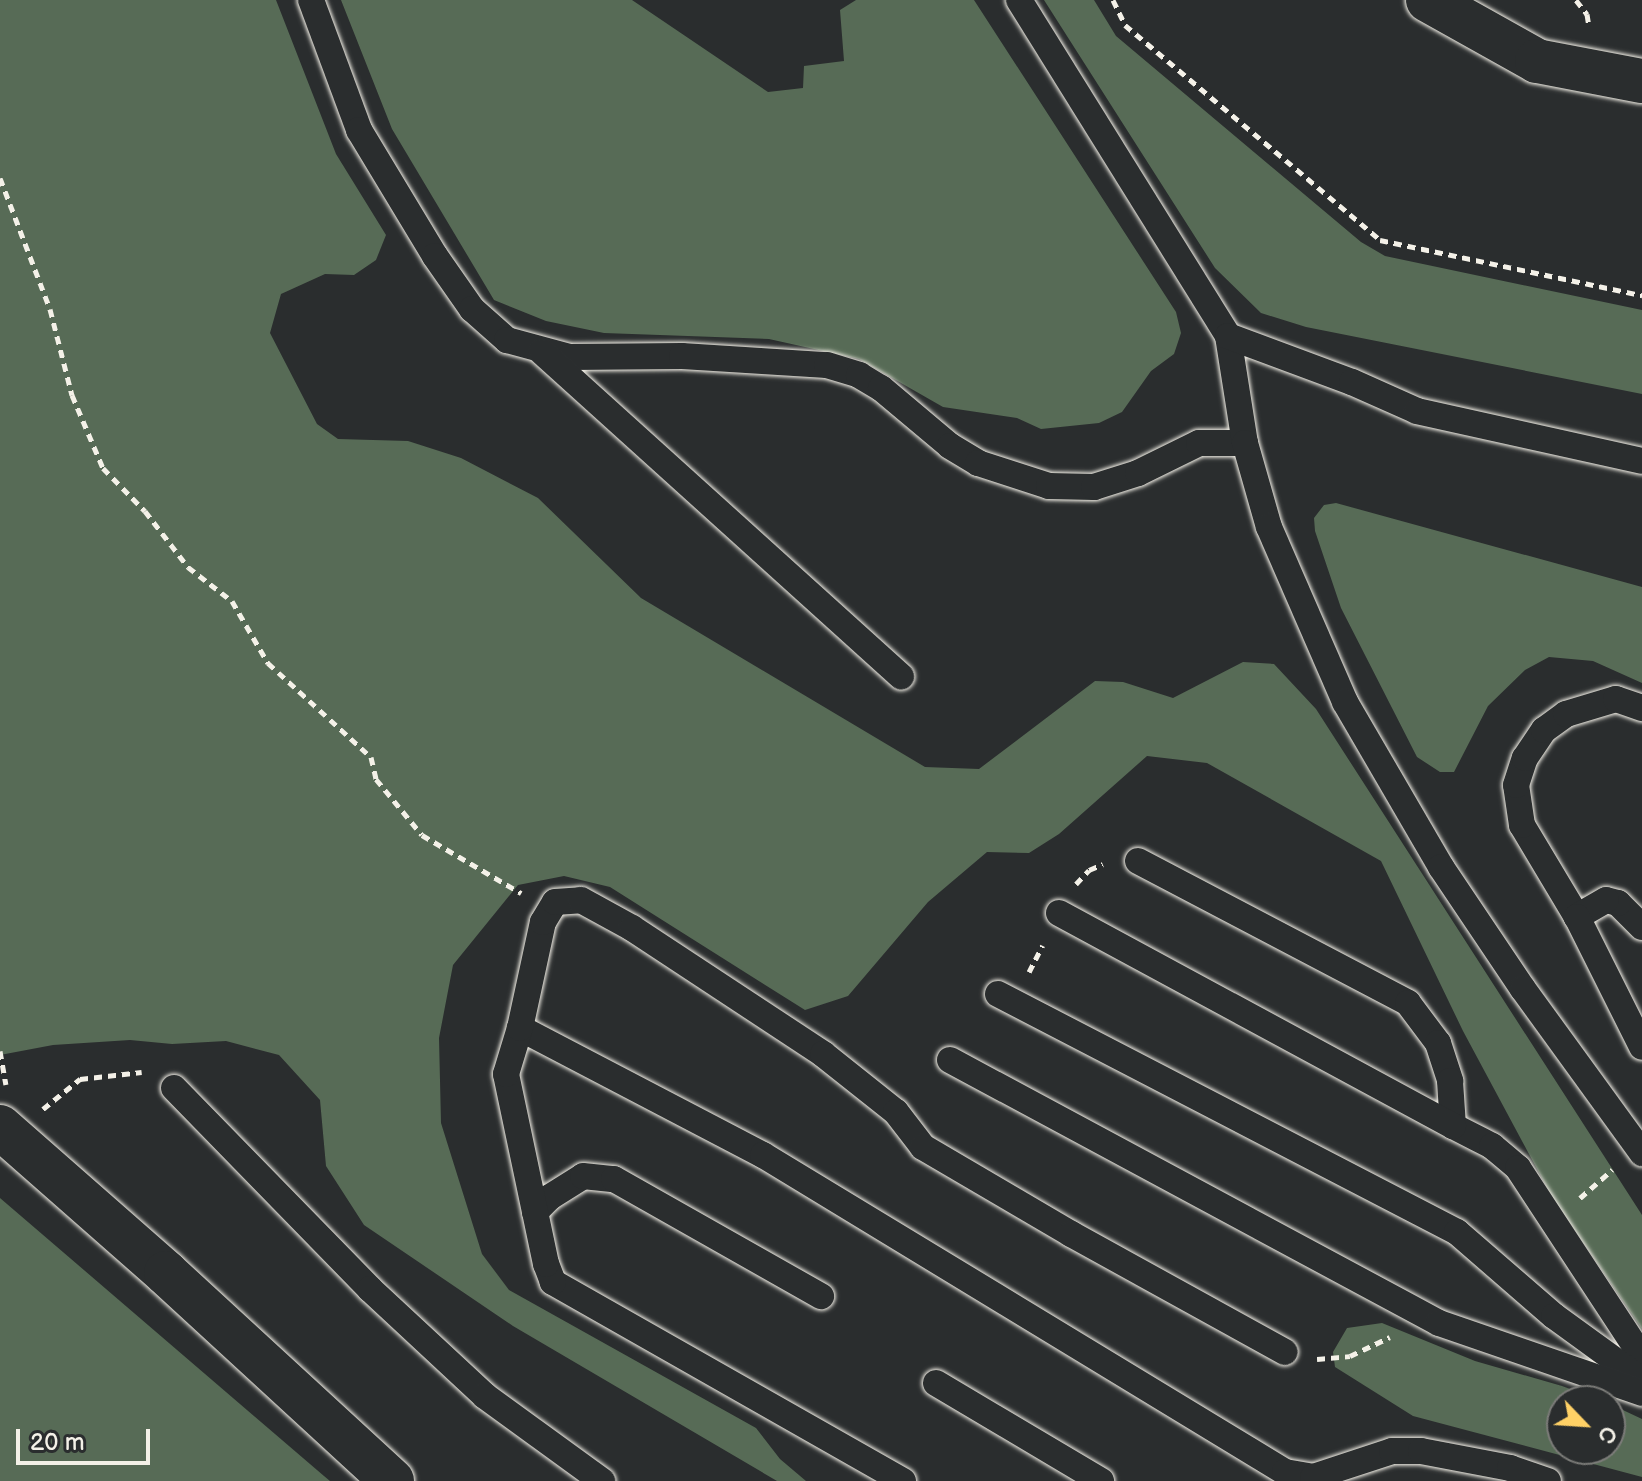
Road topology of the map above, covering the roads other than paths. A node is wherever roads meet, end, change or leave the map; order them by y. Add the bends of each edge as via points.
1 (311, 0) edge
2 (1019, 0) edge
3 (1428, 0) edge
4 (1642, 81) edge
5 (1228, 336) junction
6 (539, 349) junction
7 (1245, 443) junction
8 (1642, 461) edge
9 (901, 676) dead end
10 (1642, 708) edge
11 (1138, 861) dead end
12 (1059, 913) dead end
13 (1577, 917) junction
14 (1642, 927) edge
15 (998, 994) dead end
16 (520, 1028) junction
17 (1642, 1047) edge
18 (950, 1060) dead end
19 (174, 1088) road end
20 (1453, 1126) junction
21 (5, 1131) edge
22 (1640, 1149) edge
23 (535, 1212) junction
24 (821, 1296) dead end
25 (1285, 1352) road end
26 (1642, 1357) edge
27 (1642, 1380) edge
28 (936, 1383) dead end
29 (1642, 1393) edge
30 (392, 1481) edge
31 (602, 1481) edge
32 (903, 1481) edge
33 (1101, 1481) edge
34 (1548, 1481) edge

1 - 6 lane via 359,130 435,256 484,320 507,340
2 - 5 lane
3 - 4 street via 1537,61
5 - 7 lane
5 - 8 lane via 1417,411
6 - 7 lane via 570,357 682,356 827,365 881,388 978,463 1049,486 1094,487 1138,473 1199,443
6 - 9 lane
7 - 22 lane via 1269,527 1345,702 1441,867
10 - 13 lane via 1616,699 1566,714 1544,730 1525,758 1516,785 1522,825
11 - 20 lane via 1408,1003 1438,1043 1450,1081
12 - 20 lane
13 - 14 lane via 1606,900 1618,903
13 - 17 lane
15 - 27 lane via 1457,1232 1554,1316
16 - 23 lane via 506,1074
16 - 25 lane via 548,909 555,902 581,900 823,1054 896,1112 923,1147
16 - 34 lane via 763,1155 1285,1472 1313,1477 1392,1451 1421,1451
18 - 29 lane via 1423,1314
19 - 31 lane via 370,1289 473,1385
20 - 26 lane via 1492,1146 1518,1168
21 - 30 street
23 - 24 lane via 583,1176 614,1179
23 - 32 lane via 553,1282
28 - 33 lane

